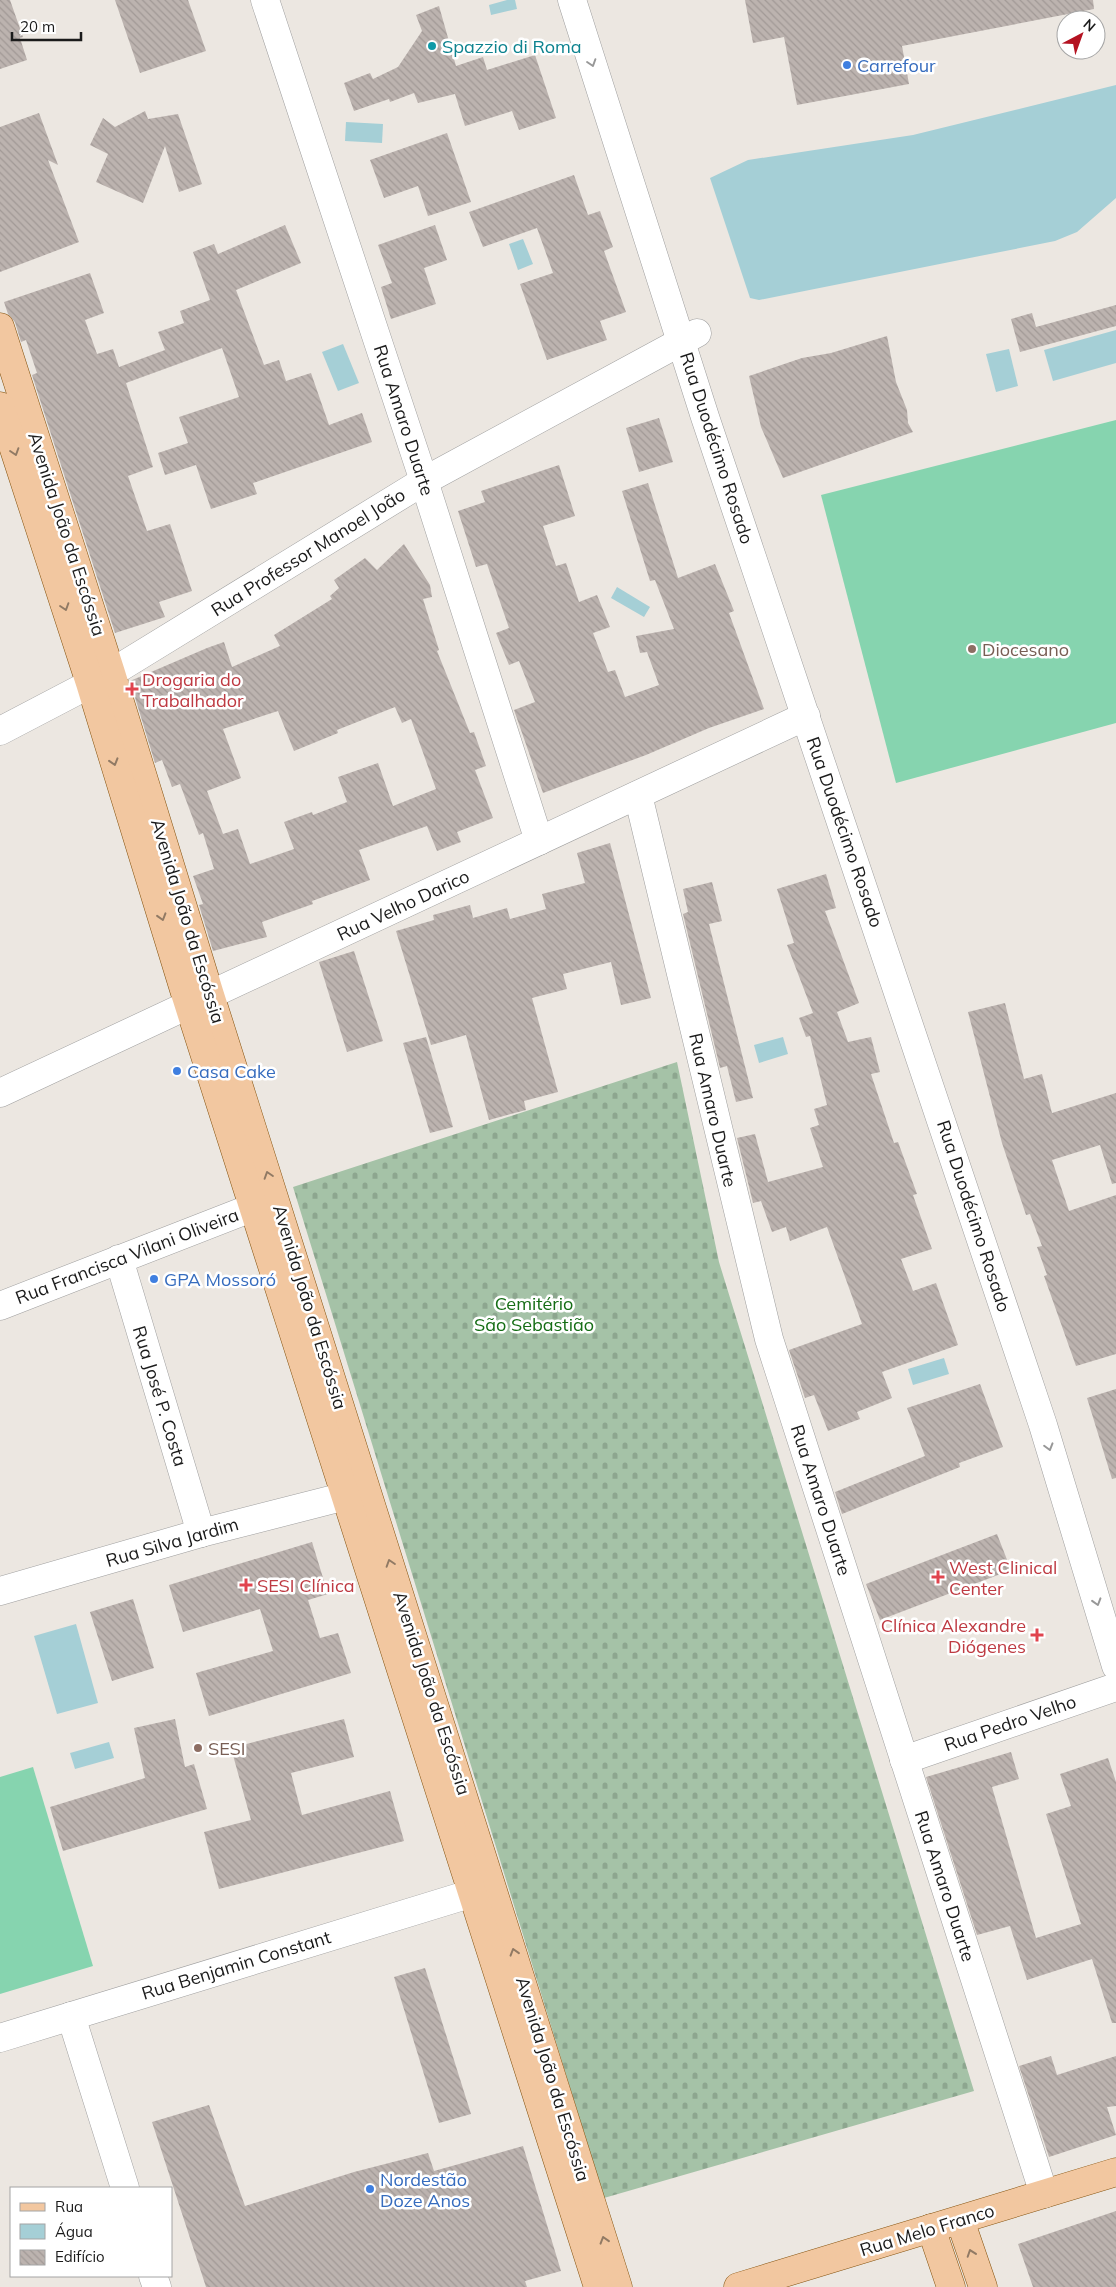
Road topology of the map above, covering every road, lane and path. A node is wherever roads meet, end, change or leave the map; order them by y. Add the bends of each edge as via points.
1 (265, 0) edge
2 (572, 0) edge
3 (591, 0) edge
4 (0, 327) edge
5 (689, 337) junction
6 (0, 406) edge
7 (424, 481) junction
8 (101, 678) junction
9 (806, 716) junction
10 (0, 731) edge
11 (638, 795) junction
12 (539, 841) junction
13 (200, 1000) junction
14 (0, 1093) edge
15 (254, 1207) junction
16 (119, 1259) junction
17 (0, 1306) edge
18 (346, 1496) junction
19 (201, 1533) junction
20 (0, 1591) edge
21 (1116, 1602) edge
22 (1116, 1666) edge
23 (1116, 1687) edge
24 (904, 1760) junction
25 (473, 1893) junction
26 (71, 2016) junction
27 (0, 2038) edge
28 (1116, 2172) edge
29 (126, 2187) edge
30 (1044, 2194) junction
31 (960, 2220) junction
32 (931, 2228) junction
33 (598, 2287) edge
34 (618, 2287) edge
35 (738, 2287) edge
36 (951, 2287) edge
37 (983, 2287) edge

1 - 7 street, Rua Amaro Duarte
2 -> 5 street, Rua Duodécimo Rosado
3 - 5 street, Rua Duodécimo Rosado
4 - 8 main road, Avenida João da Escóssia
5 - 7 street, Rua Professor Manoel João
5 - 9 street, Rua Duodécimo Rosado via 705,417
5 - 21 street, Rua Duodécimo Rosado via 1060,1421
6 -> 8 main road, Avenida João da Escóssia
7 - 8 street, Rua Professor Manoel João
7 - 12 street, Rua Amaro Duarte
8 - 10 street, Rua Professor Manoel João
8 - 13 main road, Avenida João da Escóssia
9 - 11 street, Rua Velho Darico
9 -> 22 street, Rua Duodécimo Rosado via 1040,1415
11 - 12 street, Rua Velho Darico
11 - 24 street, Rua Amaro Duarte via 769,1339
12 - 13 street, Rua Velho Darico
13 - 14 street, Rua Velho Darico
13 - 15 main road, Avenida João da Escóssia
34 -> 13 main road, Avenida João da Escóssia
15 - 16 street, Rua Francisca Vilani Oliveira
15 - 18 main road, Avenida João da Escóssia
16 - 17 street, Rua Francisca Vilani Oliveira
16 - 19 street, Rua José P. Costa
18 - 19 street, Rua Silva Jardim
18 - 25 main road, Avenida João da Escóssia
19 - 20 street, Rua Silva Jardim
23 - 24 street, Rua Pedro Velho
24 - 30 street, Rua Amaro Duarte
25 - 26 street, Rua Benjamin Constant
25 - 33 main road, Avenida João da Escóssia
26 - 27 street, Rua Benjamin Constant
26 - 29 street
28 - 30 main road, Rua Melo Franco
30 - 31 main road, Rua Melo Franco
31 - 32 main road, Rua Melo Franco
37 -> 31 main road
32 - 35 main road, Rua Melo Franco
32 - 36 main road

